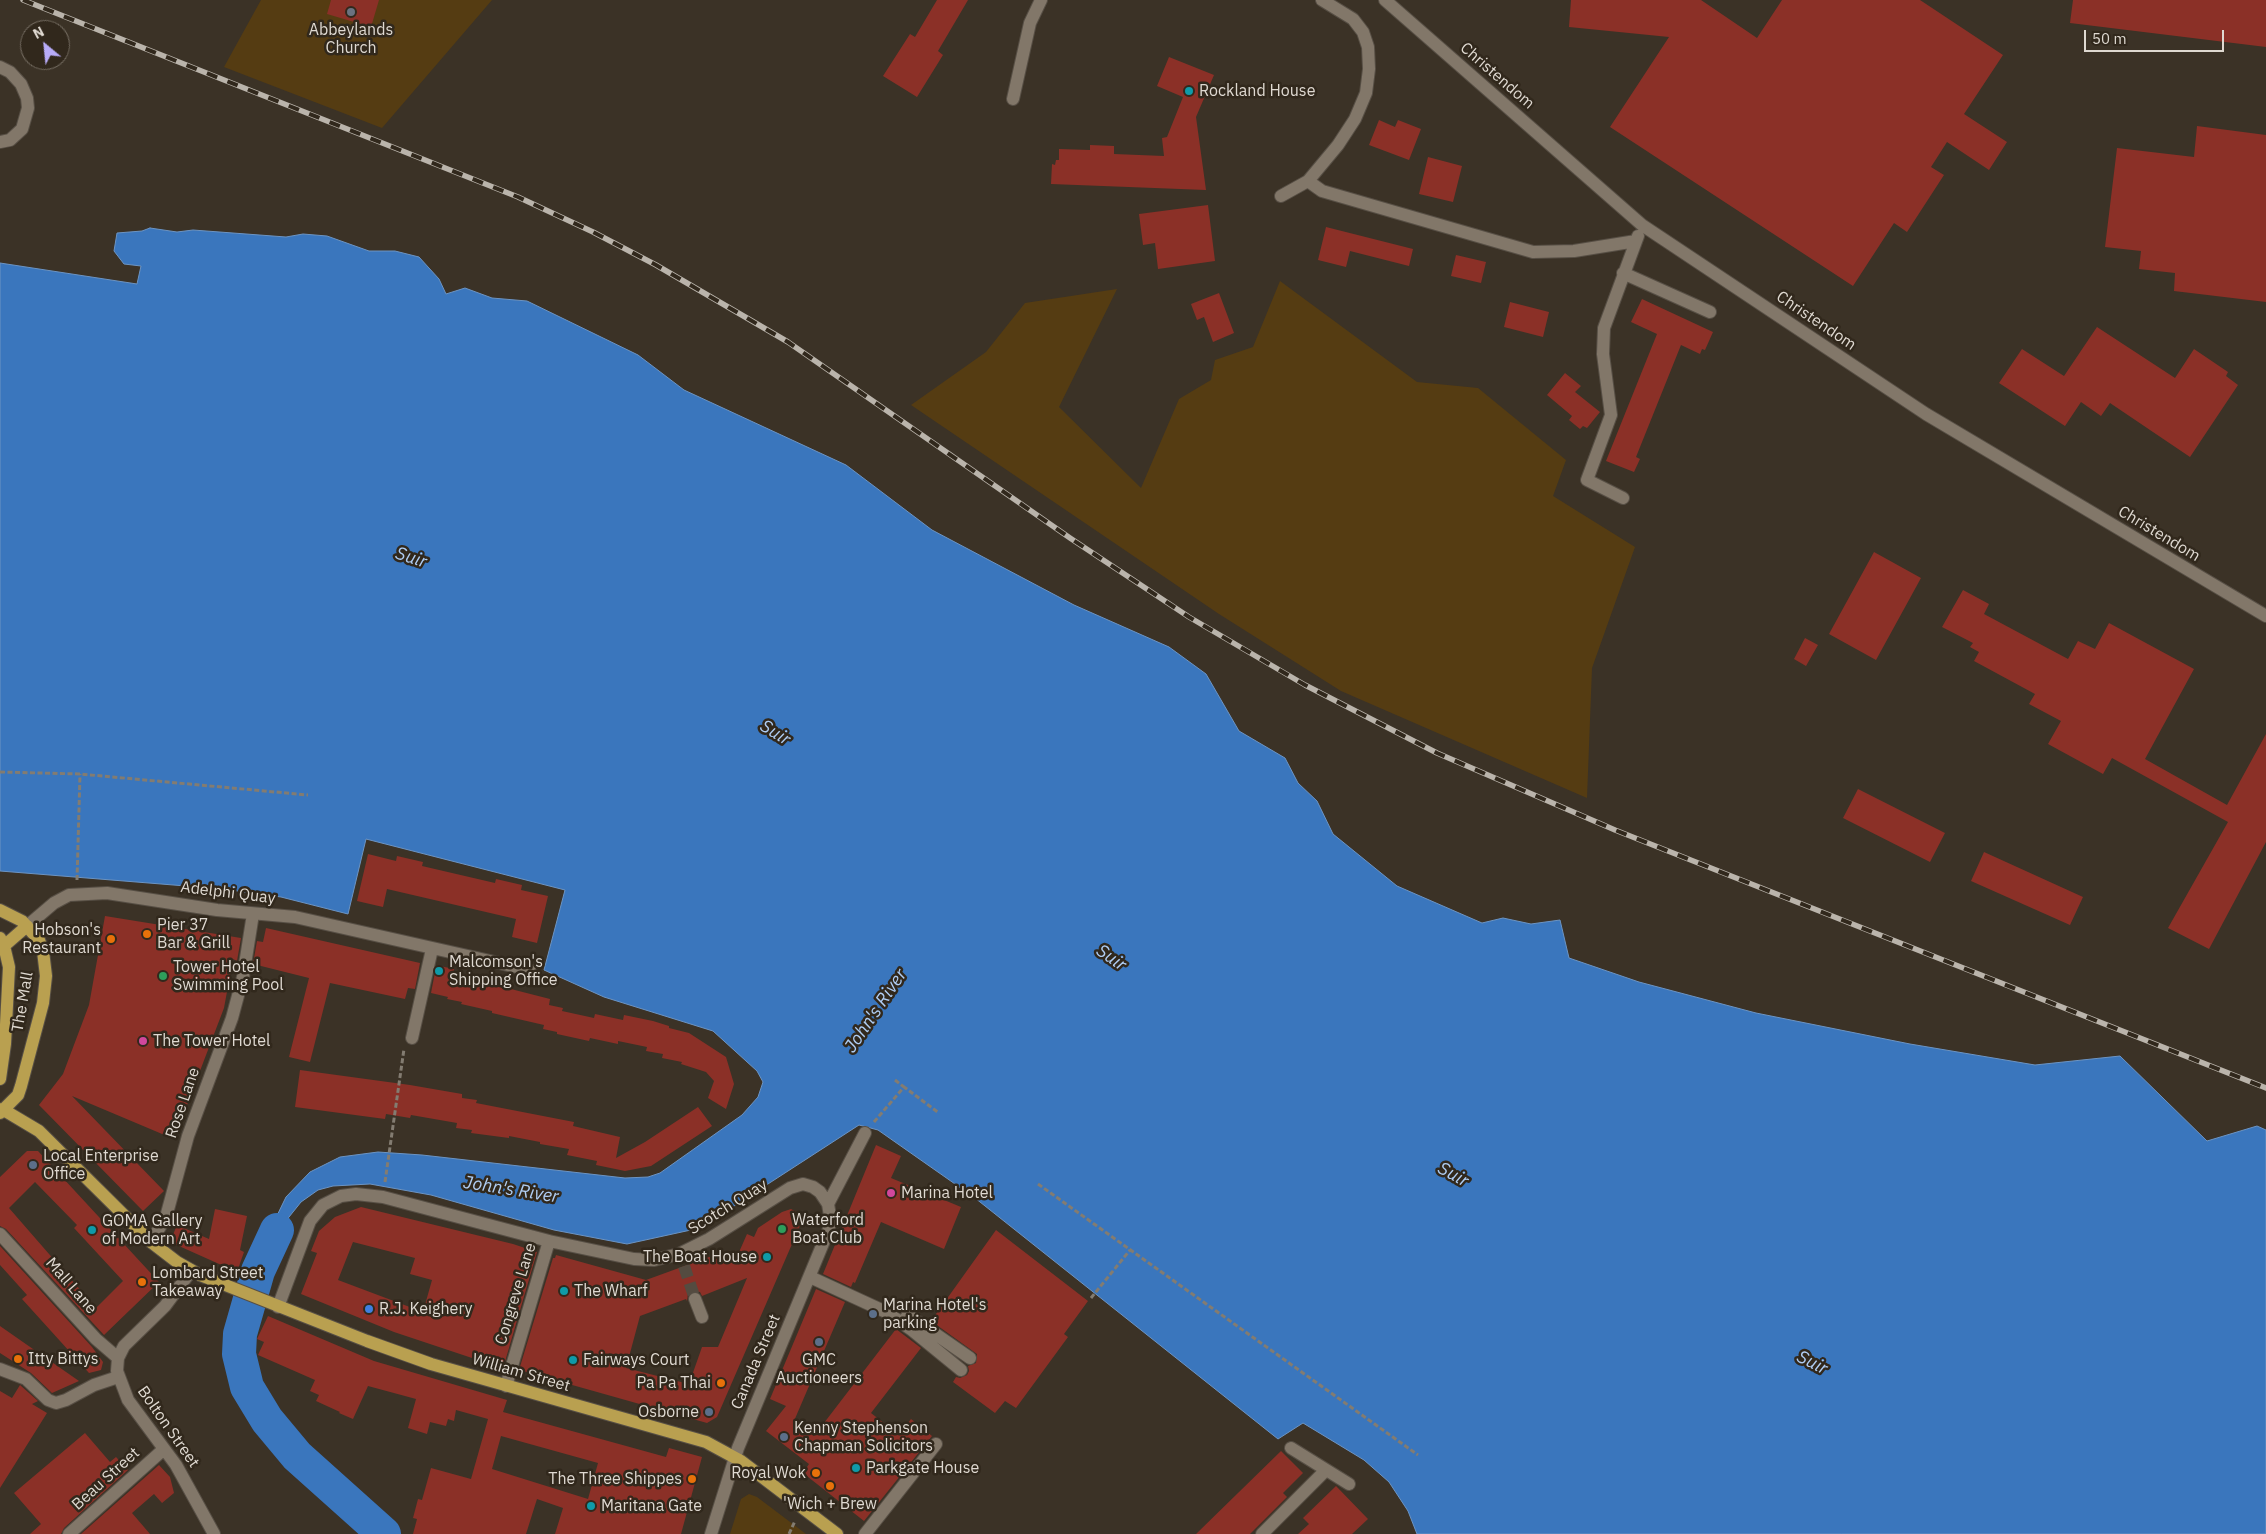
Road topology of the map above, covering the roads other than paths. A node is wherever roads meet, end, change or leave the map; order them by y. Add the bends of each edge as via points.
1 (1041, 0) edge
2 (1322, 0) edge
3 (1385, 0) edge
4 (0, 67) edge
5 (1013, 99) dead end
6 (0, 142) edge
7 (1308, 181) junction
8 (1281, 196) dead end
9 (1642, 225) junction
10 (1636, 241) junction
11 (1623, 273) junction
12 (1710, 312) dead end
13 (1623, 498) dead end
14 (2266, 616) edge
15 (0, 910) edge
16 (253, 914) junction
17 (27, 926) junction
18 (2, 942) edge
19 (432, 949) junction
20 (530, 970) dead end
21 (408, 1042) road end
22 (0, 1079) edge
23 (0, 1096) edge
24 (1, 1111) edge
25 (865, 1133) road end
26 (828, 1204) junction
27 (0, 1234) edge
28 (549, 1241) junction
29 (151, 1242) junction
30 (191, 1271) junction
31 (810, 1277) junction
32 (696, 1299) tunnel mouth
33 (278, 1307) junction
34 (702, 1317) dead end
35 (905, 1319) junction
36 (118, 1358) junction
37 (970, 1358) dead end
38 (0, 1369) edge
39 (961, 1370) dead end
40 (118, 1377) junction
41 (506, 1386) junction
42 (936, 1444) dead end
43 (1291, 1448) dead end
44 (164, 1449) junction
45 (735, 1456) junction
46 (1326, 1470) junction
47 (1349, 1484) dead end
48 (69, 1534) edge
49 (214, 1534) edge
50 (711, 1534) edge
51 (837, 1534) edge
52 (865, 1534) edge
53 (1262, 1534) edge

1 - 5 street via 1030,23
2 - 7 street via 1354,19 1363,32 1369,69 1366,93 1355,119
3 - 9 street, Christendom
4 - 6 street via 21,84 28,108 22,129 10,140
7 - 8 street
7 - 10 street via 1322,191 1533,252 1574,251
9 - 10 street
9 - 14 street, Christendom via 1926,414
10 - 11 street
11 - 12 street
11 - 13 street via 1604,328 1603,354 1612,415 1587,480
15 - 17 main road
16 - 17 street, Adelphi Quay via 107,893 77,893 54,903
16 - 19 street, Adelphi Quay via 295,917
16 - 29 street, Rose Lane via 237,1002 188,1136 169,1209
17 - 18 main road
17 - 24 main road, The Mall via 43,951 45,988 18,1095
18 - 22 main road, The Mall via 9,967
19 - 20 street, Adelphi Quay
19 - 21 street
23 - 24 main road
24 - 29 main road, William Street via 44,1134
25 - 26 street
26 - 28 street, Scotch Quay via 813,1187 797,1185 682,1260 646,1260
26 - 31 street, Canada Street via 829,1229
27 - 36 street, Mall Lane via 96,1339
28 - 33 street, Scotch Quay via 383,1197 341,1196 323,1205 310,1221
28 - 41 street, Congreve Lane
29 - 30 main road, William Street
30 - 33 main road, William Street
30 - 36 street via 174,1296 129,1340
31 - 35 street
31 - 45 street, Canada Street
32 - 34 street
33 - 41 main road, William Street via 404,1355
35 - 37 street
35 - 39 street
36 - 40 street, Bolton Street
38 - 40 street via 26,1379 56,1404
40 - 44 street, Bolton Street via 128,1400
41 - 45 main road, William Street via 696,1439
42 - 52 street
43 - 46 street
44 - 48 street, Beau Street
44 - 49 street, Bolton Street via 187,1483
45 - 50 street, Canada Street
45 - 51 main road, William Street
46 - 47 street
46 - 53 street

